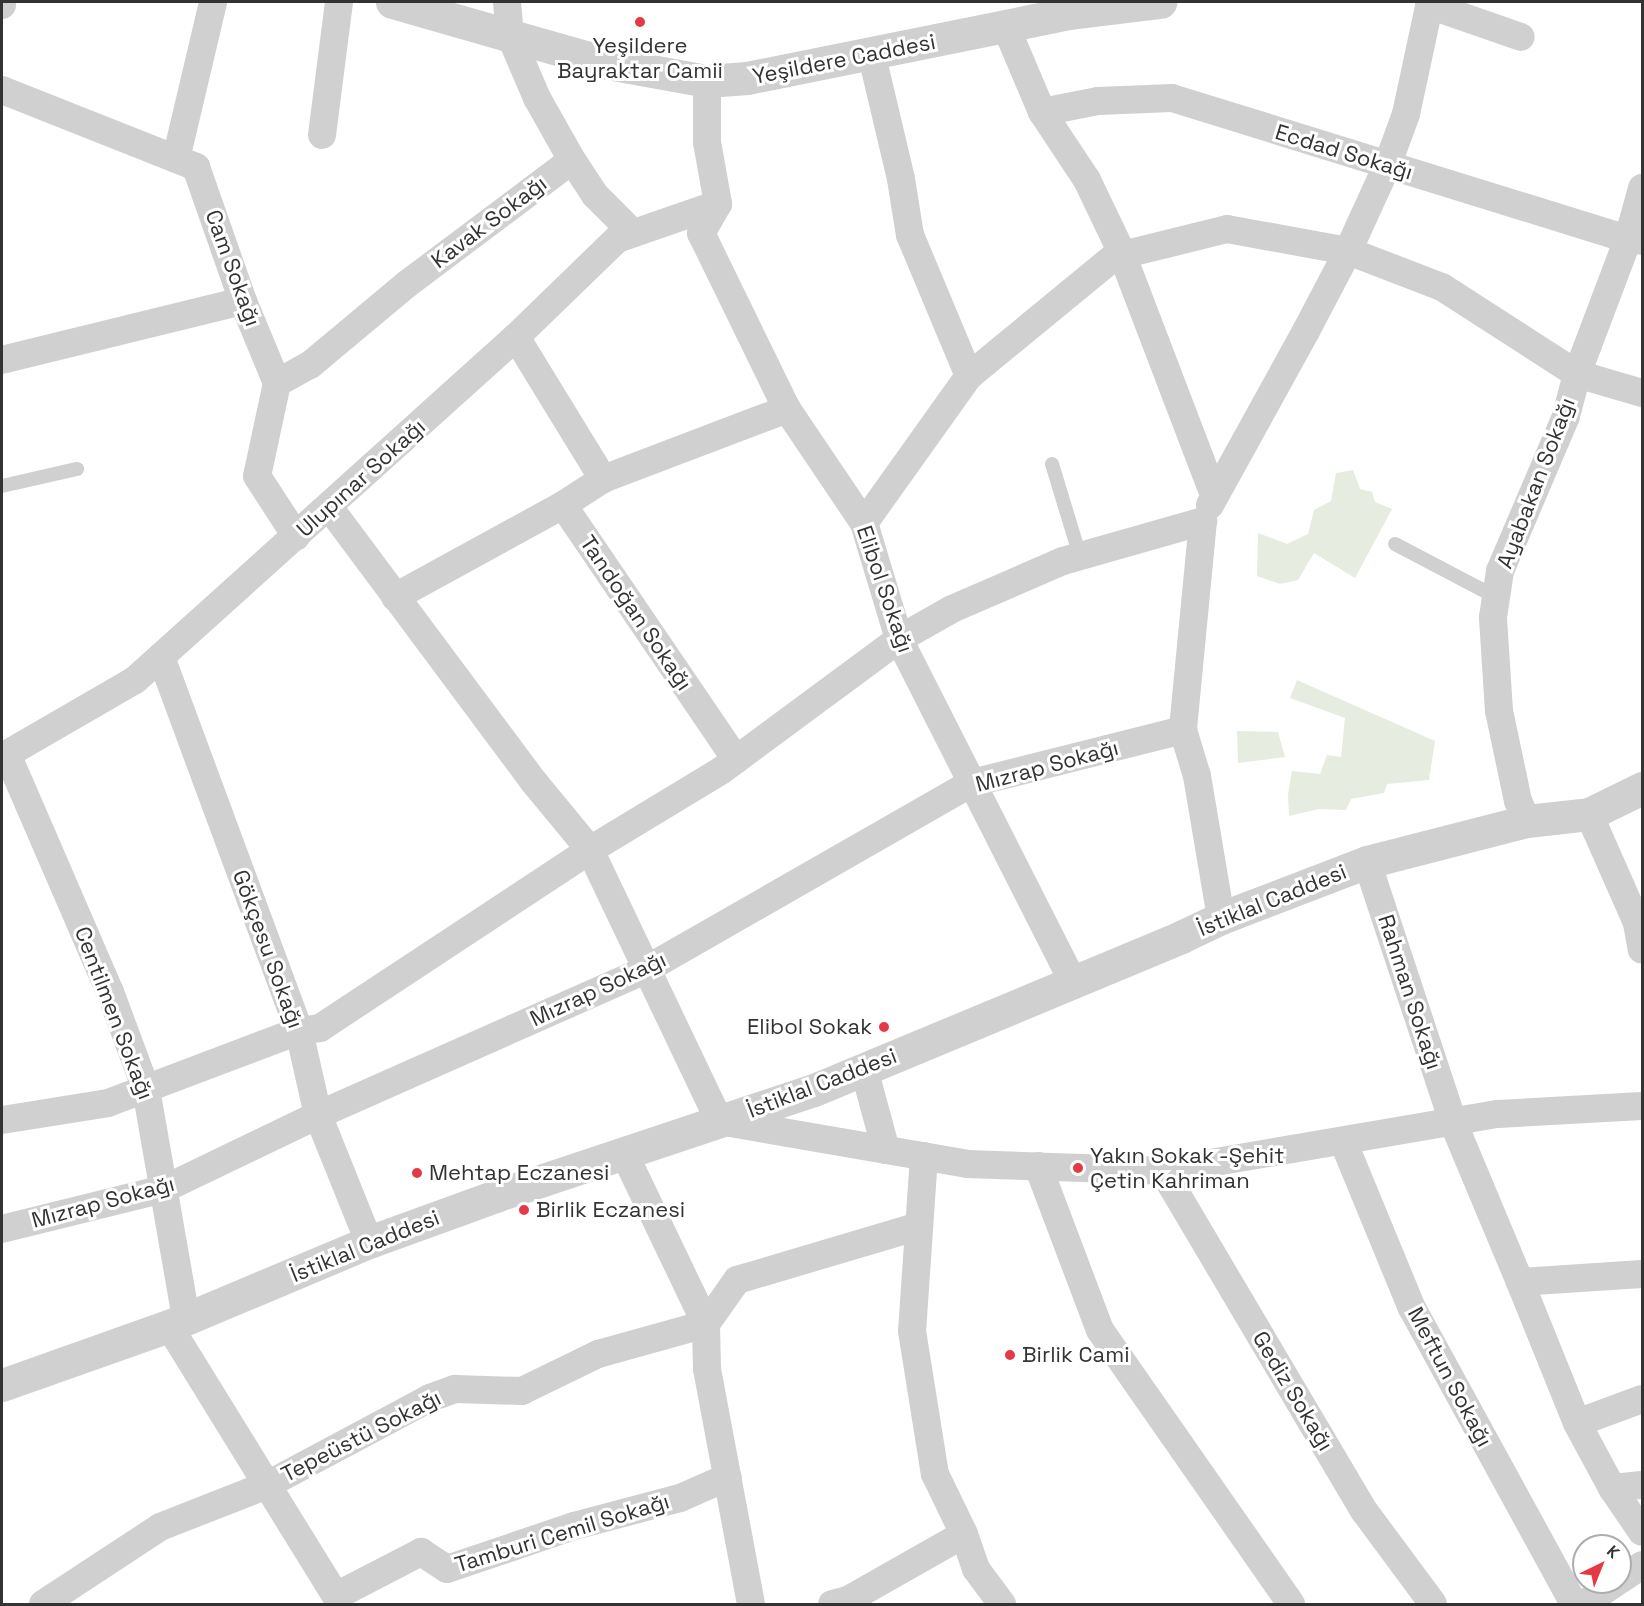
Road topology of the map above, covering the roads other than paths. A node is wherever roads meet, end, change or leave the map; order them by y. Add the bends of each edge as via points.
1 (213, 2) edge
2 (339, 2) edge
3 (392, 2) edge
4 (507, 2) edge
5 (1145, 2) edge
6 (1430, 3) edge
7 (1006, 27) junction
8 (510, 35) junction
9 (1521, 37) dead end
10 (871, 52) junction
11 (707, 81) junction
12 (2, 90) edge
13 (1042, 112) junction
14 (322, 135) dead end
15 (176, 159) junction
16 (572, 160) junction
17 (1387, 166) junction
18 (1642, 188) edge
19 (718, 204) junction
20 (633, 233) junction
21 (1635, 240) edge
22 (1121, 251) junction
23 (1348, 251) junction
24 (243, 301) junction
25 (516, 338) junction
26 (2, 360) edge
27 (1577, 374) junction
28 (969, 376) junction
29 (277, 383) junction
30 (1642, 393) edge
31 (787, 409) junction
32 (1053, 464) dead end
33 (77, 470) dead end
34 (603, 479) junction
35 (2, 486) edge
36 (1214, 495) junction
37 (562, 505) junction
38 (329, 507) junction
39 (1203, 521) junction
40 (864, 523) junction
41 (296, 537) junction
42 (1395, 544) dead end
43 (1080, 556) junction
44 (395, 597) junction
45 (1496, 597) junction
46 (899, 639) junction
47 (161, 657) junction
48 (1183, 730) junction
49 (4, 755) edge
50 (736, 760) junction
51 (972, 783) junction
52 (1642, 788) edge
53 (1589, 814) junction
54 (1527, 821) junction
55 (590, 850) junction
56 (1366, 862) junction
57 (1221, 918) junction
58 (1640, 932) edge
59 (645, 970) junction
60 (1073, 982) junction
61 (298, 1031) junction
62 (864, 1069) junction
63 (146, 1089) junction
64 (1642, 1106) edge
65 (318, 1115) junction
66 (2, 1120) edge
67 (719, 1121) junction
68 (1454, 1122) junction
69 (1343, 1141) junction
70 (886, 1150) junction
71 (624, 1153) junction
72 (924, 1156) junction
73 (1038, 1166) junction
74 (1163, 1171) junction
75 (165, 1189) junction
76 (919, 1226) junction
77 (2, 1229) edge
78 (369, 1242) junction
79 (1642, 1274) edge
80 (1520, 1282) junction
81 (177, 1323) junction
82 (706, 1324) junction
83 (2, 1385) edge
84 (1642, 1399) edge
85 (1577, 1423) junction
86 (728, 1477) junction
87 (267, 1485) junction
88 (1642, 1485) edge
89 (1612, 1488) junction
90 (1642, 1532) edge
91 (964, 1534) junction
92 (1600, 1594) edge
93 (337, 1600) edge
94 (843, 1603) edge
95 (44, 1605) edge
96 (750, 1605) edge
97 (1002, 1605) edge
98 (1291, 1605) edge
99 (1433, 1605) edge
100 (1574, 1605) edge
101 (1584, 1605) edge

1 - 15 street
2 - 14 street
3 - 8 street, Yeşildere Caddesi
4 - 8 street, Kavak Sokağı
5 - 7 street, Yeşildere Caddesi
6 - 9 street
6 - 17 street via 1406,114
7 - 10 street, Yeşildere Caddesi
7 - 13 street
8 - 11 street, Yeşildere Caddesi via 602,62
8 - 16 street, Kavak Sokağı via 537,98
10 - 11 street, Yeşildere Caddesi via 747,78
10 - 28 street via 902,179 910,235
11 - 19 street via 707,142
12 - 15 street, Cam Sokağı
13 - 17 street, Ecdad Sokağı via 1098,101 1172,98
13 - 22 street via 1087,180
15 - 24 street, Cam Sokağı via 196,167
16 - 20 street, Kavak Sokağı via 595,195
16 - 29 street, Kavak Sokağı via 407,284 310,365
17 - 21 street, Ecdad Sokağı
17 - 23 street
18 - 21 street, Ayabakan Sokağı
19 - 20 street, Ulupınar Sokağı
19 - 31 street, Elibol Sokağı via 701,234
20 - 25 street, Ulupınar Sokağı via 618,239
21 - 27 street, Ayabakan Sokağı
22 - 23 street via 1130,253 1227,229
22 - 28 street
22 - 36 street
23 - 27 street via 1442,288
23 - 36 street
24 - 26 street
24 - 29 street, Cam Sokağı
25 - 34 street
25 - 38 street, Ulupınar Sokağı
27 - 30 street
27 - 45 street, Ayabakan Sokağı via 1566,416 1500,571
28 - 40 street
29 - 41 street via 257,476
31 - 34 street
31 - 40 street, Elibol Sokağı
32 - 43 lane
33 - 35 lane
34 - 37 street
36 - 39 street
37 - 44 street
37 - 50 street, Tandoğan Sokağı
38 - 41 street, Ulupınar Sokağı
38 - 44 street
39 - 43 street
39 - 48 street
40 - 46 street, Elibol Sokağı
41 - 47 street, Ulupınar Sokağı
42 - 45 lane
43 - 46 street via 952,609
44 - 55 street
45 - 54 street, Ayabakan Sokağı via 1493,617 1499,711 1518,801
46 - 50 street
46 - 51 street, Elibol Sokağı
47 - 49 street, Ulupınar Sokağı via 135,680
47 - 61 street, Gökçesu Sokağı
48 - 51 street, Mızrap Sokağı
48 - 57 street via 1197,776
49 - 63 street, Centilmen Sokağı via 110,992
50 - 55 street
51 - 59 street, Mızrap Sokağı
51 - 60 street, Elibol Sokağı
52 - 53 street, İstiklal Caddesi
53 - 54 street, İstiklal Caddesi
53 - 58 street
54 - 56 street, İstiklal Caddesi
55 - 59 street
55 - 61 street via 320,1028
56 - 57 street, İstiklal Caddesi
56 - 68 street, Rahman Sokağı
57 - 60 street, İstiklal Caddesi
59 - 65 street, Mızrap Sokağı
59 - 67 street
60 - 62 street, İstiklal Caddesi
61 - 63 street
61 - 65 street, Gökçesu Sokağı
62 - 67 street, İstiklal Caddesi
62 - 70 street
63 - 66 street via 108,1103
63 - 75 street, Centilmen Sokağı
64 - 68 street via 1498,1114
65 - 75 street, Mızrap Sokağı
65 - 78 street, Gökçesu Sokağı
67 - 70 street
67 - 71 street, İstiklal Caddesi
68 - 69 street
68 - 80 street, Rahman Sokağı
69 - 74 street
69 - 100 street, Meftun Sokağı via 1412,1308
70 - 72 street
71 - 78 street, İstiklal Caddesi
71 - 82 street
72 - 73 street via 967,1164
72 - 76 street
73 - 74 street
73 - 98 street via 1100,1330
74 - 99 street, Gediz Sokağı via 1365,1512
75 - 77 street, Mızrap Sokağı
75 - 81 street, Centilmen Sokağı
76 - 82 street via 737,1280
76 - 91 street via 912,1330 935,1474
78 - 81 street, İstiklal Caddesi
79 - 80 street
80 - 85 street, Rahman Sokağı
81 - 83 street, İstiklal Caddesi
81 - 87 street, Tamburi Cemil Sokağı
82 - 86 street via 707,1369
82 - 87 street, Tepeüstü Sokağı via 598,1354 522,1392 455,1389 430,1398
84 - 85 street
85 - 89 street, Rahman Sokağı
86 - 93 street, Tamburi Cemil Sokağı via 680,1498 574,1526 447,1569 421,1552
86 - 96 street
87 - 93 street, Tamburi Cemil Sokağı
87 - 95 street, Tepeüstü Sokağı via 160,1527
88 - 89 street
89 - 90 street, Rahman Sokağı
91 - 94 street
91 - 97 street via 976,1569
92 - 101 street

